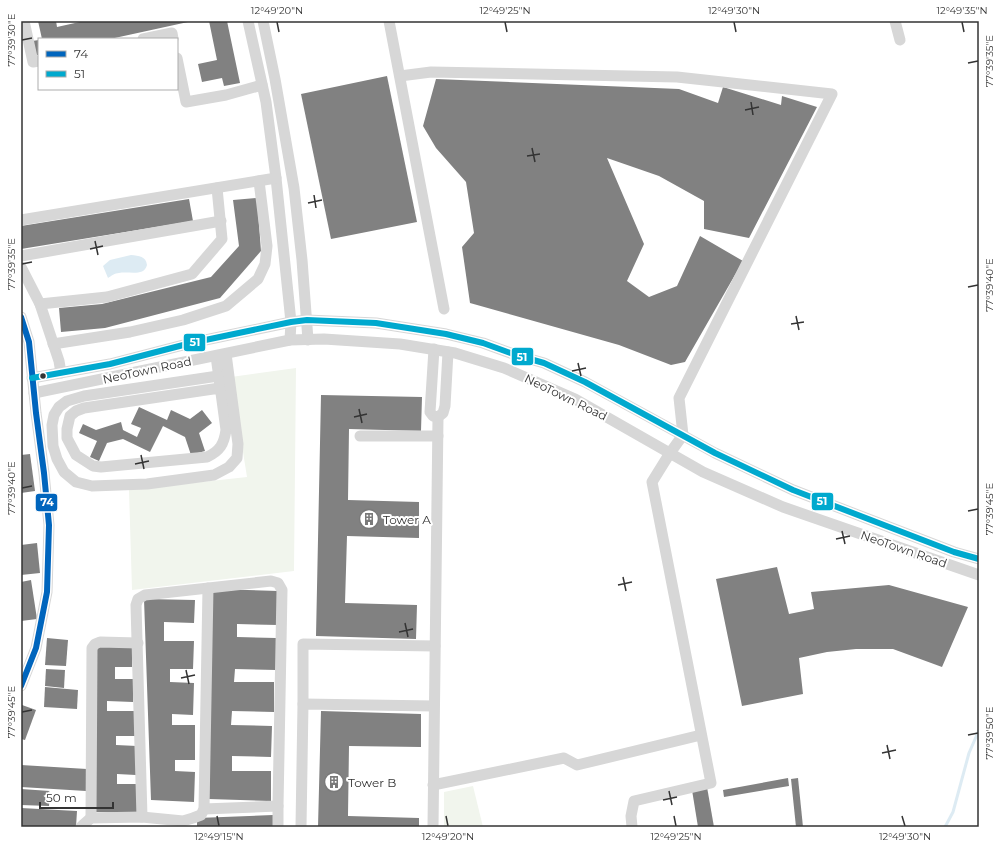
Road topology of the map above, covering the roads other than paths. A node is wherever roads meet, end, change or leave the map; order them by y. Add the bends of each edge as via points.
1 (24, 21) edge
2 (248, 21) edge
3 (263, 21) edge
4 (389, 21) edge
5 (895, 21) edge
6 (148, 38) edge
7 (173, 38) edge
8 (900, 40) dead end
9 (38, 61) edge
10 (178, 63) edge
11 (400, 76) junction
12 (262, 85) junction
13 (276, 178) junction
14 (262, 181) junction
15 (217, 188) junction
16 (21, 220) edge
17 (221, 221) junction
18 (21, 256) edge
19 (21, 267) edge
20 (40, 304) junction
21 (444, 309) dead end
22 (21, 317) edge
23 (307, 320) junction
24 (291, 322) junction
25 (290, 340) junction
26 (308, 340) junction
27 (53, 344) junction
28 (434, 349) junction
29 (448, 352) junction
30 (221, 355) junction
31 (56, 374) junction
32 (218, 376) junction
33 (32, 378) junction
34 (220, 388) junction
35 (34, 393) junction
36 (438, 417) junction
37 (683, 435) junction
38 (360, 436) dead end
39 (438, 436) junction
40 (670, 453) junction
41 (979, 559) edge
42 (979, 575) edge
43 (208, 588) junction
44 (138, 643) junction
45 (435, 646) junction
46 (21, 686) edge
47 (303, 704) junction
48 (434, 706) junction
49 (701, 735) junction
50 (433, 785) junction
51 (278, 806) junction
52 (204, 809) junction
53 (142, 817) junction
54 (91, 818) junction
55 (183, 824) edge
56 (82, 827) edge
57 (278, 827) edge
58 (301, 827) edge
59 (433, 827) edge
60 (632, 827) edge

1 - 9 street via 33,62
2 - 12 street
3 - 23 street via 276,79 294,188
4 - 11 street
5 - 8 street
6 - 7 street via 172,33
10 - 12 street via 186,102
11 - 21 street
11 - 37 street via 431,72 676,77 832,94 679,398
12 - 13 street
13 - 14 street
13 - 24 street
14 - 15 street
14 - 27 street via 267,246 265,264 258,279 226,306 183,320 130,332
15 - 16 street
15 - 17 street
17 - 18 street
17 - 20 street via 222,239 192,274 106,297
19 - 20 street
20 - 27 street
22 - 33 street via 29,342
23 - 24 street, NeoTown Road
23 - 26 street
23 - 37 street, NeoTown Road via 376,323 446,334 483,343 565,372
24 - 25 street
24 - 31 street, NeoTown Road
25 - 26 street, NeoTown Road
25 - 30 street, NeoTown Road
26 - 28 street, NeoTown Road via 400,344
27 - 31 street via 59,361
28 - 29 street, NeoTown Road
28 - 36 street via 430,412
29 - 36 street via 445,406 443,413
29 - 40 street, NeoTown Road via 504,368 575,399
30 - 32 street
30 - 32 street via 238,444 237,458 229,467 214,475 147,484 92,486 76,482 64,472 53,446 52,425 59,407 67,401 84,396
30 - 35 street, NeoTown Road
31 - 33 street, NeoTown Road
32 - 34 street
33 - 35 street
34 - 34 street via 225,437 219,449 207,457 93,466 76,455 67,438 70,416 84,408
35 - 46 street via 49,525 47,592 36,648
36 - 39 street
37 - 40 street
37 - 41 street, NeoTown Road via 793,490 954,552
38 - 39 street
39 - 45 street
40 - 42 street, NeoTown Road via 703,472 783,507
40 - 49 street via 652,482
43 - 44 street via 145,595 138,599
43 - 51 street via 271,581 278,583 282,590
43 - 52 street
44 - 53 street
44 - 54 street via 100,642 92,648
45 - 47 street via 303,644
45 - 48 street
47 - 48 street
47 - 58 street
48 - 50 street
49 - 50 street via 577,765 564,758
49 - 60 street via 711,783 634,801
50 - 59 street
51 - 52 street
51 - 57 street
52 - 55 street via 200,815
53 - 54 street
53 - 55 street
54 - 56 street

